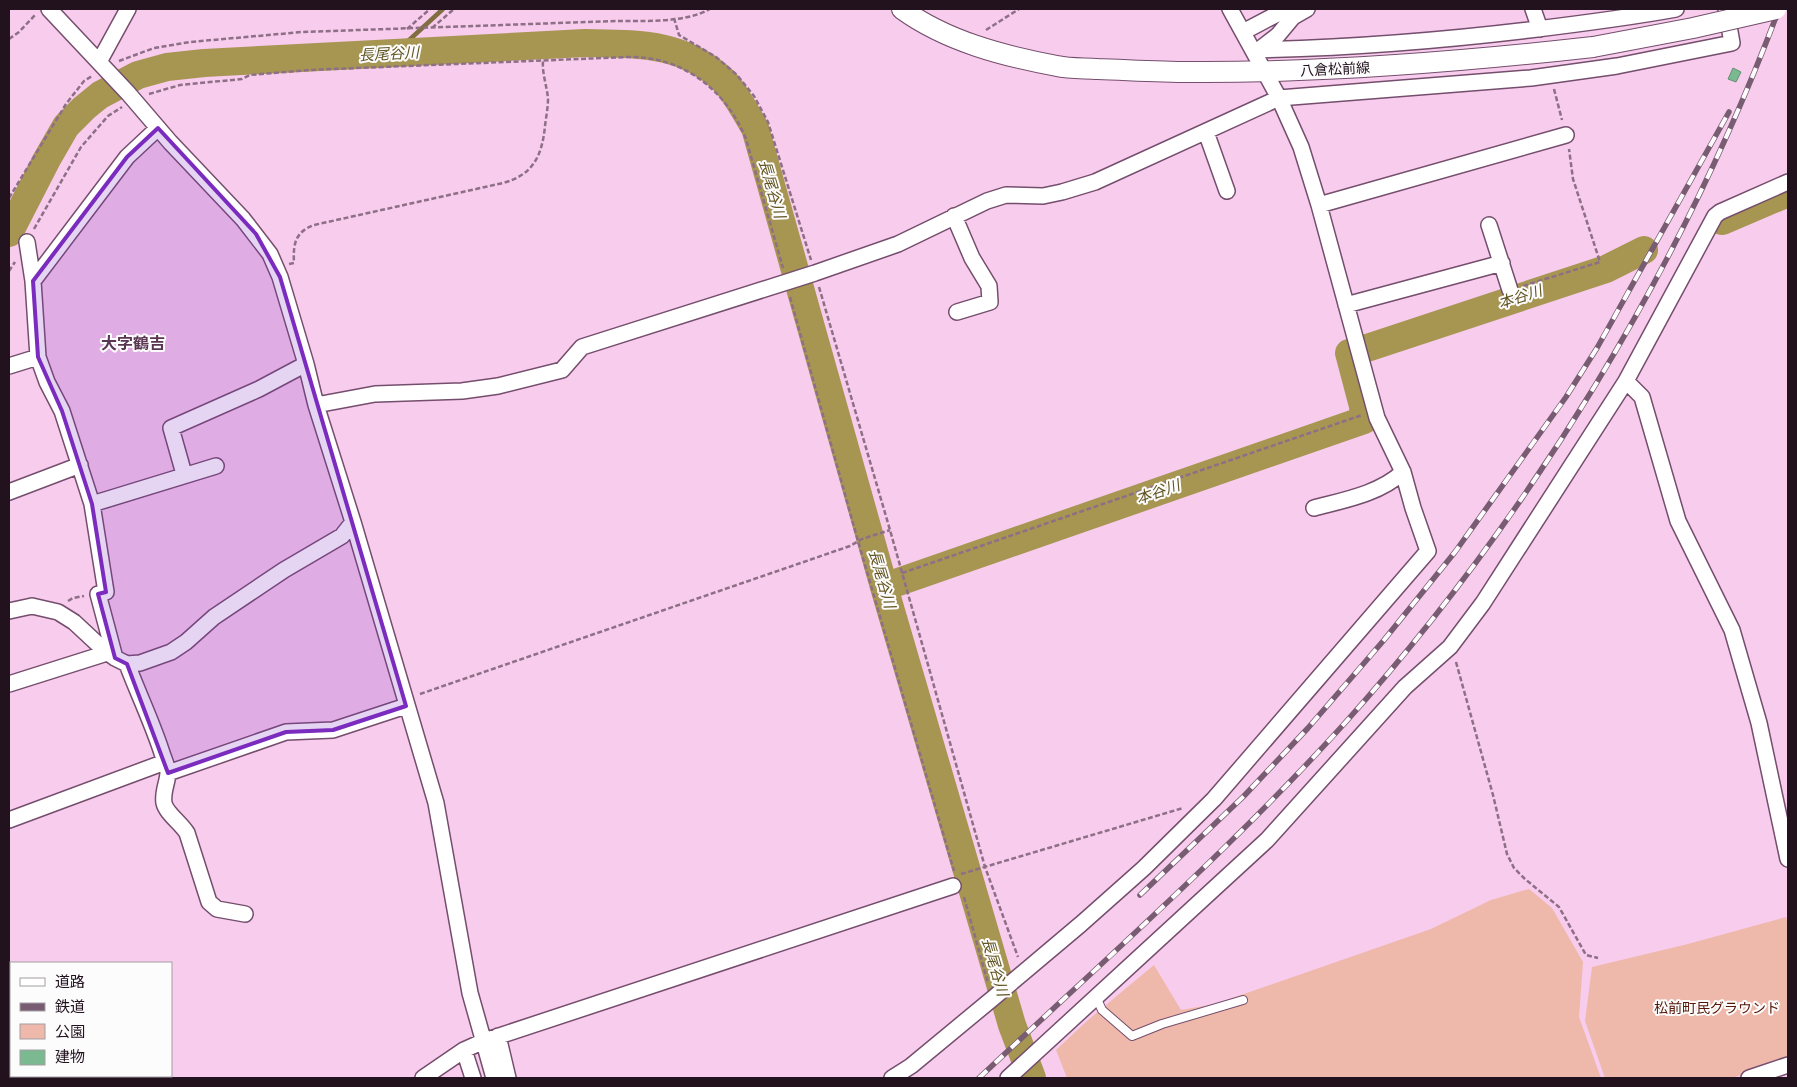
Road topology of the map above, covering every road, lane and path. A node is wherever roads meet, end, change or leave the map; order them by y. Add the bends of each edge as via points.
1 (40, 9) edge
2 (48, 9) edge
3 (128, 9) edge
4 (430, 9) edge
5 (454, 9) edge
6 (710, 9) edge
7 (902, 9) edge
8 (1019, 9) edge
9 (1230, 9) edge
10 (1307, 9) edge
11 (1533, 9) edge
12 (1676, 9) edge
13 (1726, 9) edge
14 (1776, 9) edge
15 (1293, 17) junction
16 (674, 18) junction
17 (407, 29) junction
18 (430, 29) junction
19 (1540, 29) junction
20 (1243, 32) junction
21 (9, 39) edge
22 (966, 42) junction
23 (1256, 50) junction
24 (543, 61) dead end
25 (104, 67) junction
26 (1265, 73) junction
27 (1550, 75) junction
28 (1278, 98) junction
29 (158, 128) junction
30 (1206, 132) junction
31 (1566, 135) junction
32 (1788, 182) edge
33 (1227, 191) dead end
34 (9, 198) edge
35 (1319, 205) junction
36 (954, 216) junction
37 (1489, 225) dead end
38 (27, 242) dead end
39 (1502, 263) junction
40 (275, 267) junction
41 (812, 274) junction
42 (33, 281) junction
43 (1510, 290) joint
44 (1346, 305) junction
45 (957, 312) dead end
46 (38, 357) junction
47 (306, 364) junction
48 (9, 366) edge
49 (1626, 381) junction
50 (316, 405) junction
51 (1375, 410) junction
52 (80, 465) junction
53 (216, 466) dead end
54 (1403, 472) junction
55 (184, 474) junction
56 (9, 492) edge
57 (92, 504) junction
58 (1314, 508) dead end
59 (353, 522) junction
60 (890, 530) junction
61 (902, 573) junction
62 (98, 594) junction
63 (9, 611) edge
64 (58, 612) junction
65 (1450, 647) junction
66 (116, 658) junction
67 (9, 684) edge
68 (406, 702) junction
69 (166, 767) junction
70 (1185, 807) dead end
71 (9, 820) edge
72 (1788, 859) edge
73 (983, 867) junction
74 (956, 880) joint
75 (245, 914) dead end
76 (1598, 958) dead end
77 (1022, 974) junction
78 (1096, 997) junction
79 (1243, 1000) dead end
80 (491, 1039) junction
81 (464, 1050) junction
82 (1788, 1065) edge
83 (1014, 1073) edge
84 (423, 1078) edge
85 (473, 1078) edge
86 (494, 1078) edge
87 (508, 1078) edge
88 (892, 1078) edge
89 (1749, 1078) edge

1 - 21 path
2 - 25 street
3 - 25 street
4 - 17 path
5 - 18 path
6 - 16 path
7 - 22 main road, 八倉松前線 via 921,23
8 - 22 path
9 - 20 street
10 - 15 street
11 - 19 street
12 - 19 street
13 - 27 street via 1732,44
14 - 26 main road, 八倉松前線, bridge via 1593,46 1420,64
15 - 20 street via 1279,13
15 - 23 street via 1278,35
16 - 18 path via 647,22
16 - 41 path via 679,35 716,57 737,75 764,113
17 - 18 path
17 - 25 path via 302,32 190,42 154,48
19 - 23 street via 1392,45
20 - 23 street
22 - 26 main road, 八倉松前線 via 1058,67
23 - 26 street
24 - 40 path via 542,73 548,97 544,133 538,158 523,174 515,180 304,229 295,243 294,263
25 - 29 street
25 - 34 path via 84,82 66,104
26 - 28 street
27 - 28 street
27 - 31 path
28 - 30 street
28 - 35 street via 1301,147
29 - 40 street via 243,219 270,254
29 - 42 street via 128,157
30 - 33 street
30 - 36 street via 1095,182 1043,196 1006,195
31 - 35 street
31 - 43 path via 1573,179 1600,262
32 - 49 street via 1715,216
35 - 44 street
36 - 41 street via 898,244
36 - 45 street via 972,258 990,286 990,302
37 - 39 street
38 - 42 street
39 - 43 street
39 - 44 street
40 - 47 street
41 - 50 street via 582,346 562,370 478,389 375,394
41 - 60 path
42 - 46 street
44 - 51 street
46 - 48 street
46 - 52 street via 62,411
47 - 50 street
47 - 55 street via 260,390 171,428
49 - 65 street via 1483,604
49 - 72 street via 1642,397 1678,521 1732,630 1759,723
50 - 59 street
51 - 54 street
51 - 61 path
52 - 56 street
52 - 57 street
53 - 55 street
54 - 58 street via 1379,488
54 - 77 street via 1428,552 1214,799 1144,868
55 - 57 street
57 - 62 street via 106,592
59 - 66 street via 342,536 214,617 171,652 140,663
59 - 68 street
60 - 61 path
60 - 68 path
61 - 73 path
62 - 64 path via 73,598
62 - 66 street
63 - 64 street via 32,606
64 - 66 street
65 - 76 path via 1507,854 1514,868 1558,907 1586,955
65 - 78 street via 1405,687 1267,840
66 - 67 street
66 - 69 street via 152,724
68 - 69 street via 332,730 286,732
68 - 80 street via 436,803 470,993
69 - 71 street
69 - 75 street via 164,802 168,812 187,833 209,902 217,910
70 - 73 path
73 - 74 path
73 - 77 path
74 - 80 street
77 - 88 street
78 - 79 lane via 1102,1010 1132,1036
78 - 83 street
80 - 81 street
80 - 86 street
80 - 87 street
81 - 84 street
81 - 85 street
82 - 89 street

